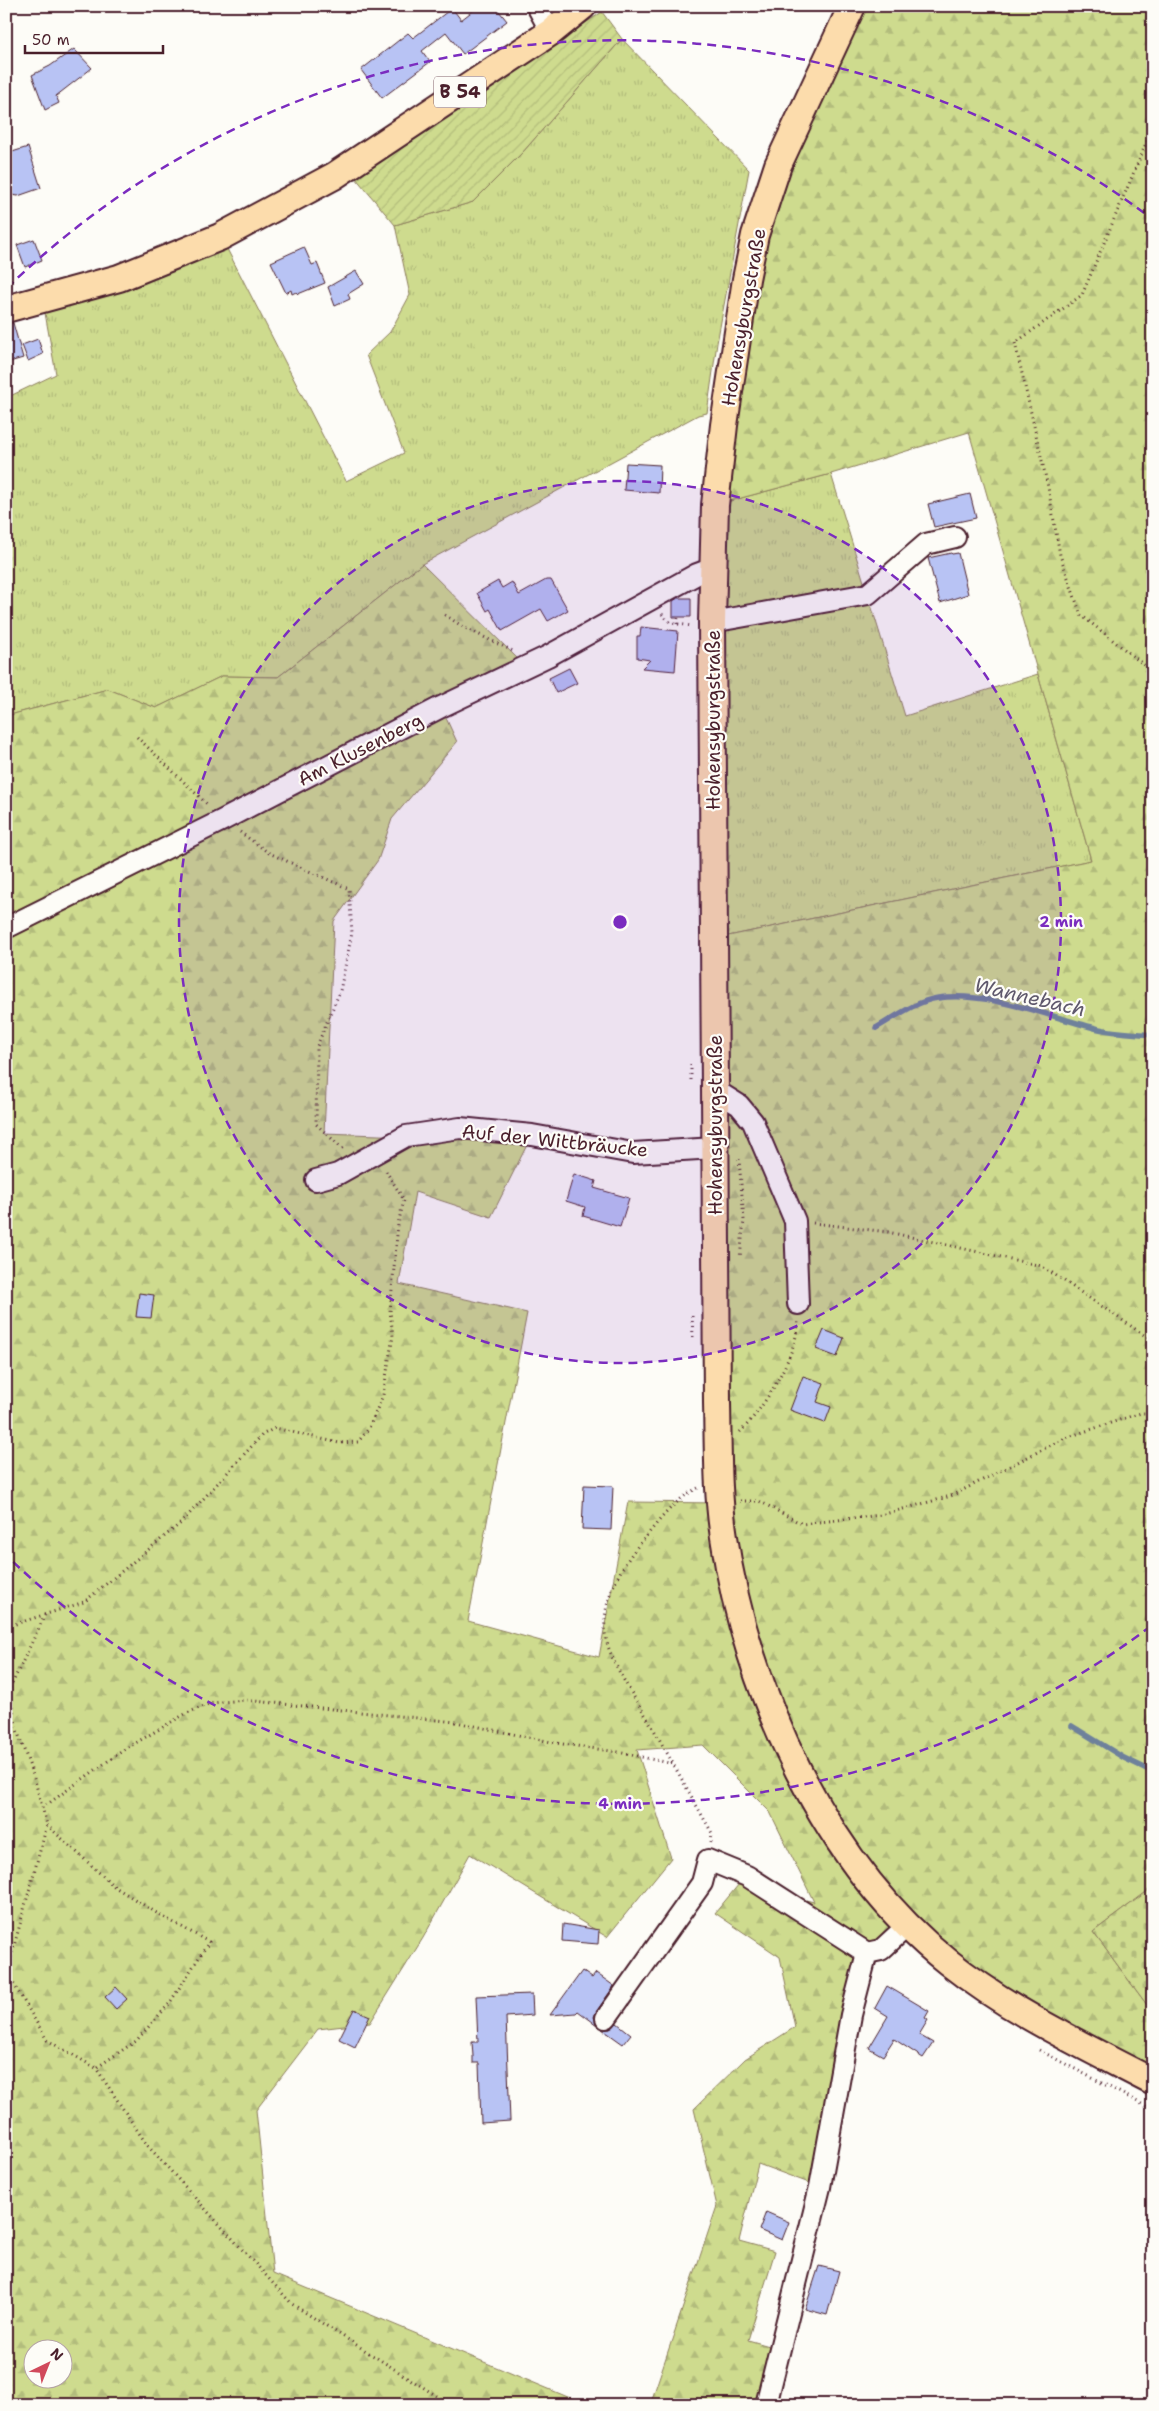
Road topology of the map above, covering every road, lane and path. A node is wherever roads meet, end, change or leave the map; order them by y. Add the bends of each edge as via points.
1 (537, 6) edge
2 (583, 6) edge
3 (852, 6) edge
4 (551, 32) junction
5 (1153, 127) edge
6 (6, 309) edge
7 (955, 537) dead end
8 (713, 568) junction
9 (649, 602) junction
10 (446, 615) dead end
11 (678, 617) dead end
12 (677, 624) junction
13 (712, 626) junction
14 (537, 661) junction
15 (1153, 672) edge
16 (137, 737) dead end
17 (223, 820) junction
18 (6, 928) edge
19 (715, 1090) junction
20 (727, 1151) junction
21 (367, 1157) junction
22 (316, 1180) dead end
23 (794, 1221) junction
24 (739, 1264) dead end
25 (798, 1304) joint
26 (1153, 1341) edge
27 (1153, 1413) edge
28 (736, 1427) dead end
29 (728, 1485) junction
30 (738, 1501) junction
31 (739, 1510) dead end
32 (45, 1615) junction
33 (6, 1628) edge
34 (674, 1764) junction
35 (42, 1808) junction
36 (47, 1826) junction
37 (708, 1860) junction
38 (1153, 1918) edge
39 (1146, 1924) dead end
40 (907, 1926) junction
41 (867, 1953) junction
42 (7, 1972) edge
43 (606, 2018) dead end
44 (96, 2068) junction
45 (1153, 2082) edge
46 (450, 2405) edge
47 (766, 2405) edge

1 - 4 street
2 - 4 main road, B 54
3 - 8 main road, Hohensyburgstraße via 778,165 755,235 724,425
4 - 6 main road, B 54 via 334,176 220,237 118,278
5 - 15 path via 1082,294 1015,343 1060,555 1081,615
7 - 13 street via 926,544 868,594
8 - 9 street, Am Klusenberg
8 - 13 main road, Hohensyburgstraße
9 - 12 path via 671,623
9 - 14 street, Am Klusenberg
10 - 14 path via 491,642
11 - 12 path
12 - 13 path
13 - 19 main road, Hohensyburgstraße
14 - 17 street, Am Klusenberg
16 - 17 path
17 - 18 street, Am Klusenberg
17 - 21 path via 269,853 349,889 352,934 340,992 316,1046 316,1124 340,1147
19 - 20 main road, Hohensyburgstraße
19 - 23 street via 739,1105 753,1122
20 - 21 street, Auf der Wittbräucke via 633,1153 532,1134 460,1128 406,1136
20 - 24 path via 744,1220
20 - 29 main road, Hohensyburgstraße
21 - 22 street, Auf der Wittbräucke via 333,1176
21 - 32 path via 393,1180 404,1200 398,1224 390,1311 393,1336 383,1395 370,1428 358,1442 340,1443 274,1428 262,1434 181,1523 84,1602
23 - 25 street
23 - 26 path via 888,1232 1042,1266
25 - 28 path via 798,1326 787,1361 751,1421 736,1436
27 - 30 path via 1141,1413 1065,1438 951,1496 881,1515 802,1524 759,1502
29 - 30 path
29 - 34 path via 687,1493 664,1516 630,1555 614,1586 604,1616 605,1635 616,1665
29 - 40 main road, Hohensyburgstraße via 724,1537 731,1578 766,1700 797,1768 834,1833
30 - 31 path
32 - 33 path
32 - 35 path via 9,1690 17,1730
34 - 35 path via 456,1722 245,1700 211,1703 187,1713 125,1749
34 - 37 path via 712,1834
35 - 36 path
36 - 42 path
36 - 44 path via 116,1887 210,1942 169,2004 136,2041
37 - 41 street via 747,1876
37 - 43 street via 702,1883
38 - 39 path
40 - 41 street via 881,1950
40 - 45 main road, Hohensyburgstraße via 948,1962 1009,2004 1055,2033
41 - 47 street via 851,2015 820,2187
42 - 44 path via 47,2040
44 - 46 path via 147,2145 292,2304

